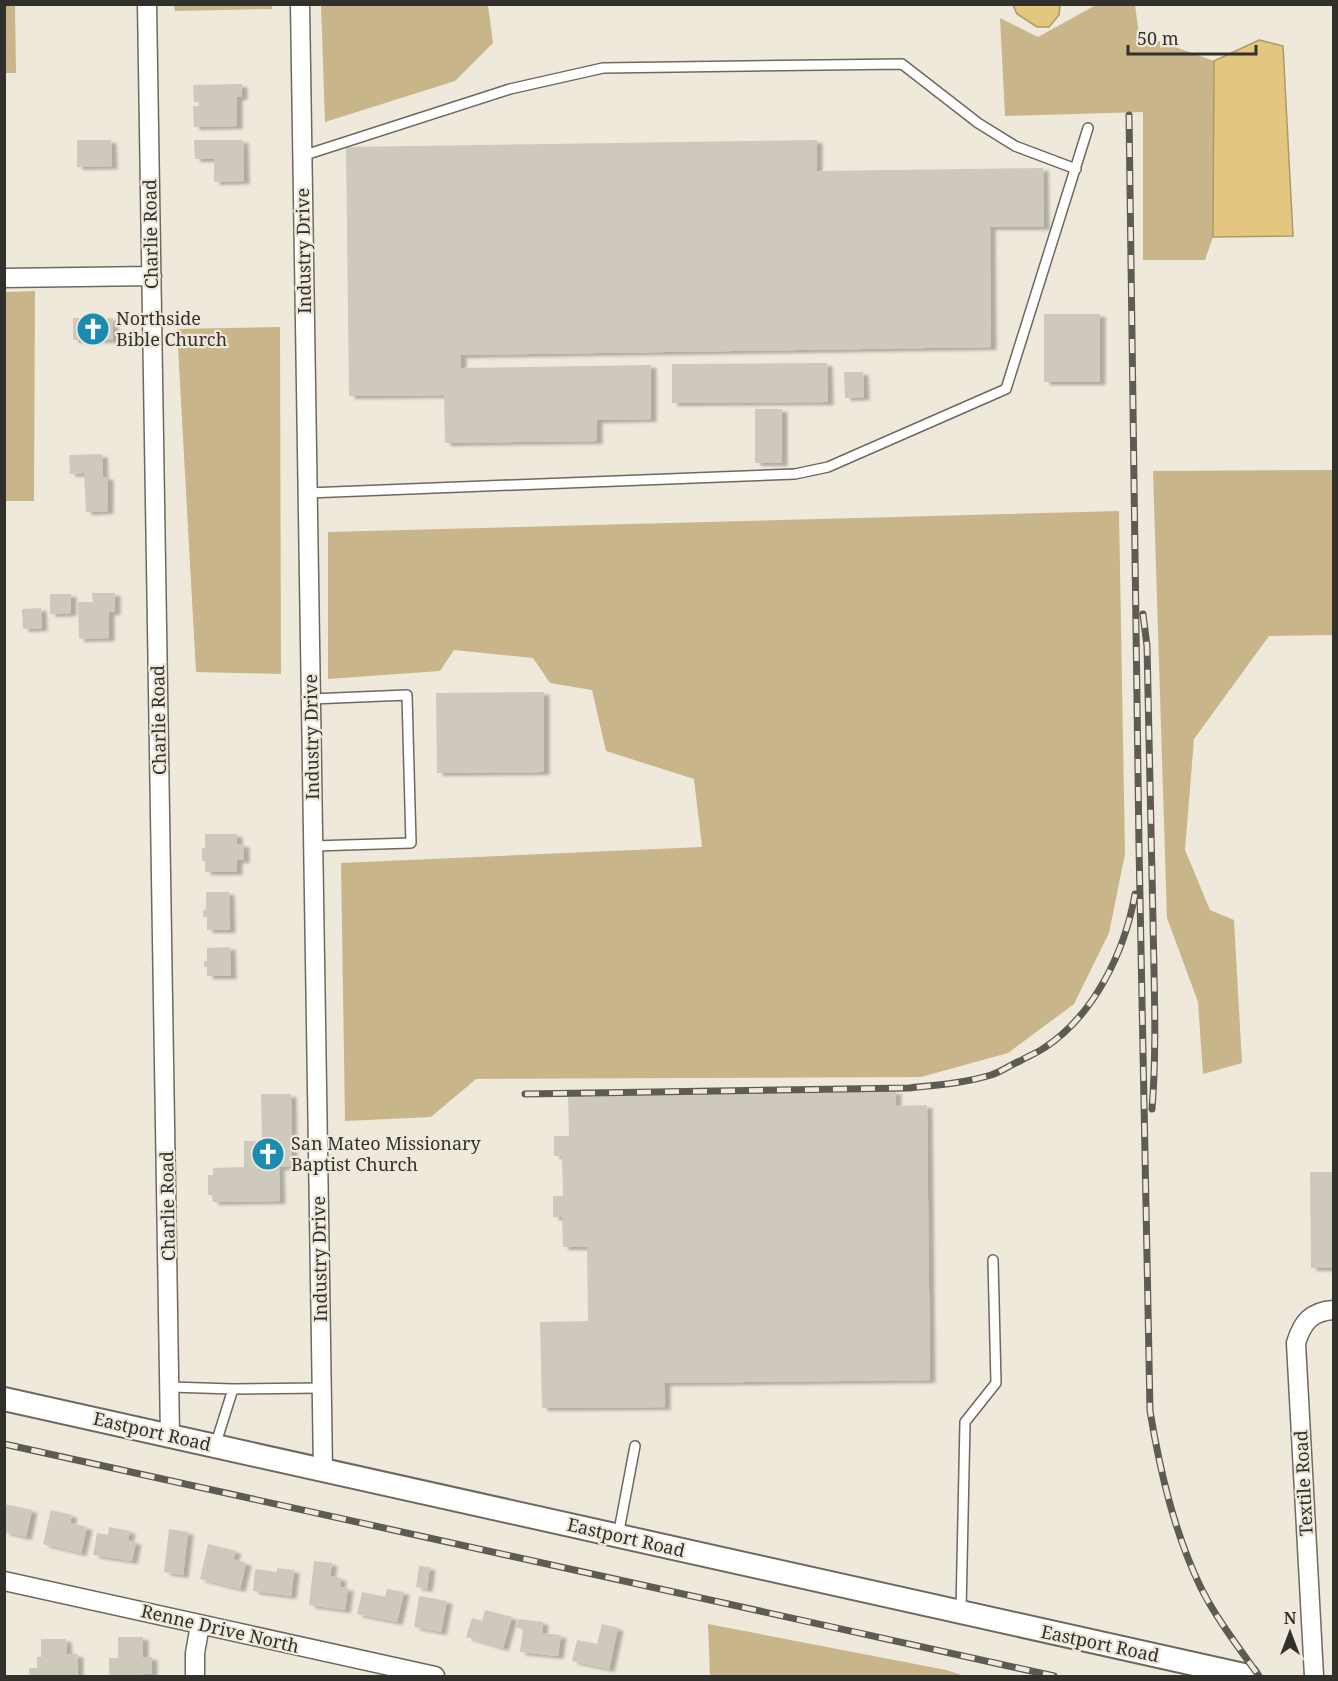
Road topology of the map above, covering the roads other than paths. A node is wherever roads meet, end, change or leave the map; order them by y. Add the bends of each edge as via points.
1 (147, 4) edge
2 (300, 4) edge
3 (1088, 128) dead end
4 (302, 156) junction
5 (1076, 169) junction
6 (152, 276) junction
7 (4, 278) edge
8 (308, 493) junction
9 (311, 699) junction
10 (314, 846) junction
11 (993, 1260) dead end
12 (1334, 1310) edge
13 (171, 1387) junction
14 (322, 1388) junction
15 (233, 1389) junction
16 (4, 1399) edge
17 (170, 1436) junction
18 (215, 1446) junction
19 (634, 1446) dead end
20 (323, 1470) junction
21 (618, 1536) junction
22 (4, 1581) edge
23 (961, 1614) junction
24 (200, 1625) junction
25 (409, 1674) edge
26 (195, 1677) edge
27 (435, 1677) edge
28 (1248, 1677) edge
29 (1314, 1677) edge

1 - 6 street, Charlie Road
2 - 4 street, Industry Drive
3 - 5 lane
4 - 5 lane via 510,88 603,68 902,64 978,123 1015,146
4 - 8 street, Industry Drive
5 - 8 lane via 1006,389 828,467 795,474
6 - 7 street
6 - 13 street, Charlie Road
8 - 9 street, Industry Drive
9 - 10 street, Industry Drive
9 - 10 lane via 407,695 411,843
10 - 14 street, Industry Drive
11 - 23 lane via 996,1383 965,1422
12 - 29 street, Textile Road via 1314,1315 1300,1330 1296,1343
13 - 15 lane
13 - 17 street, Charlie Road
14 - 15 lane
14 - 20 street, Industry Drive
15 - 18 lane
16 - 17 street, Eastport Road
17 - 18 street, Eastport Road
18 - 20 street, Eastport Road
19 - 21 lane
20 - 21 street, Eastport Road
21 - 23 street, Eastport Road
22 - 24 street, Renne Drive North
23 - 28 street, Eastport Road
24 - 25 street, Renne Drive North
24 - 26 street
25 - 27 street, Renne Drive North

